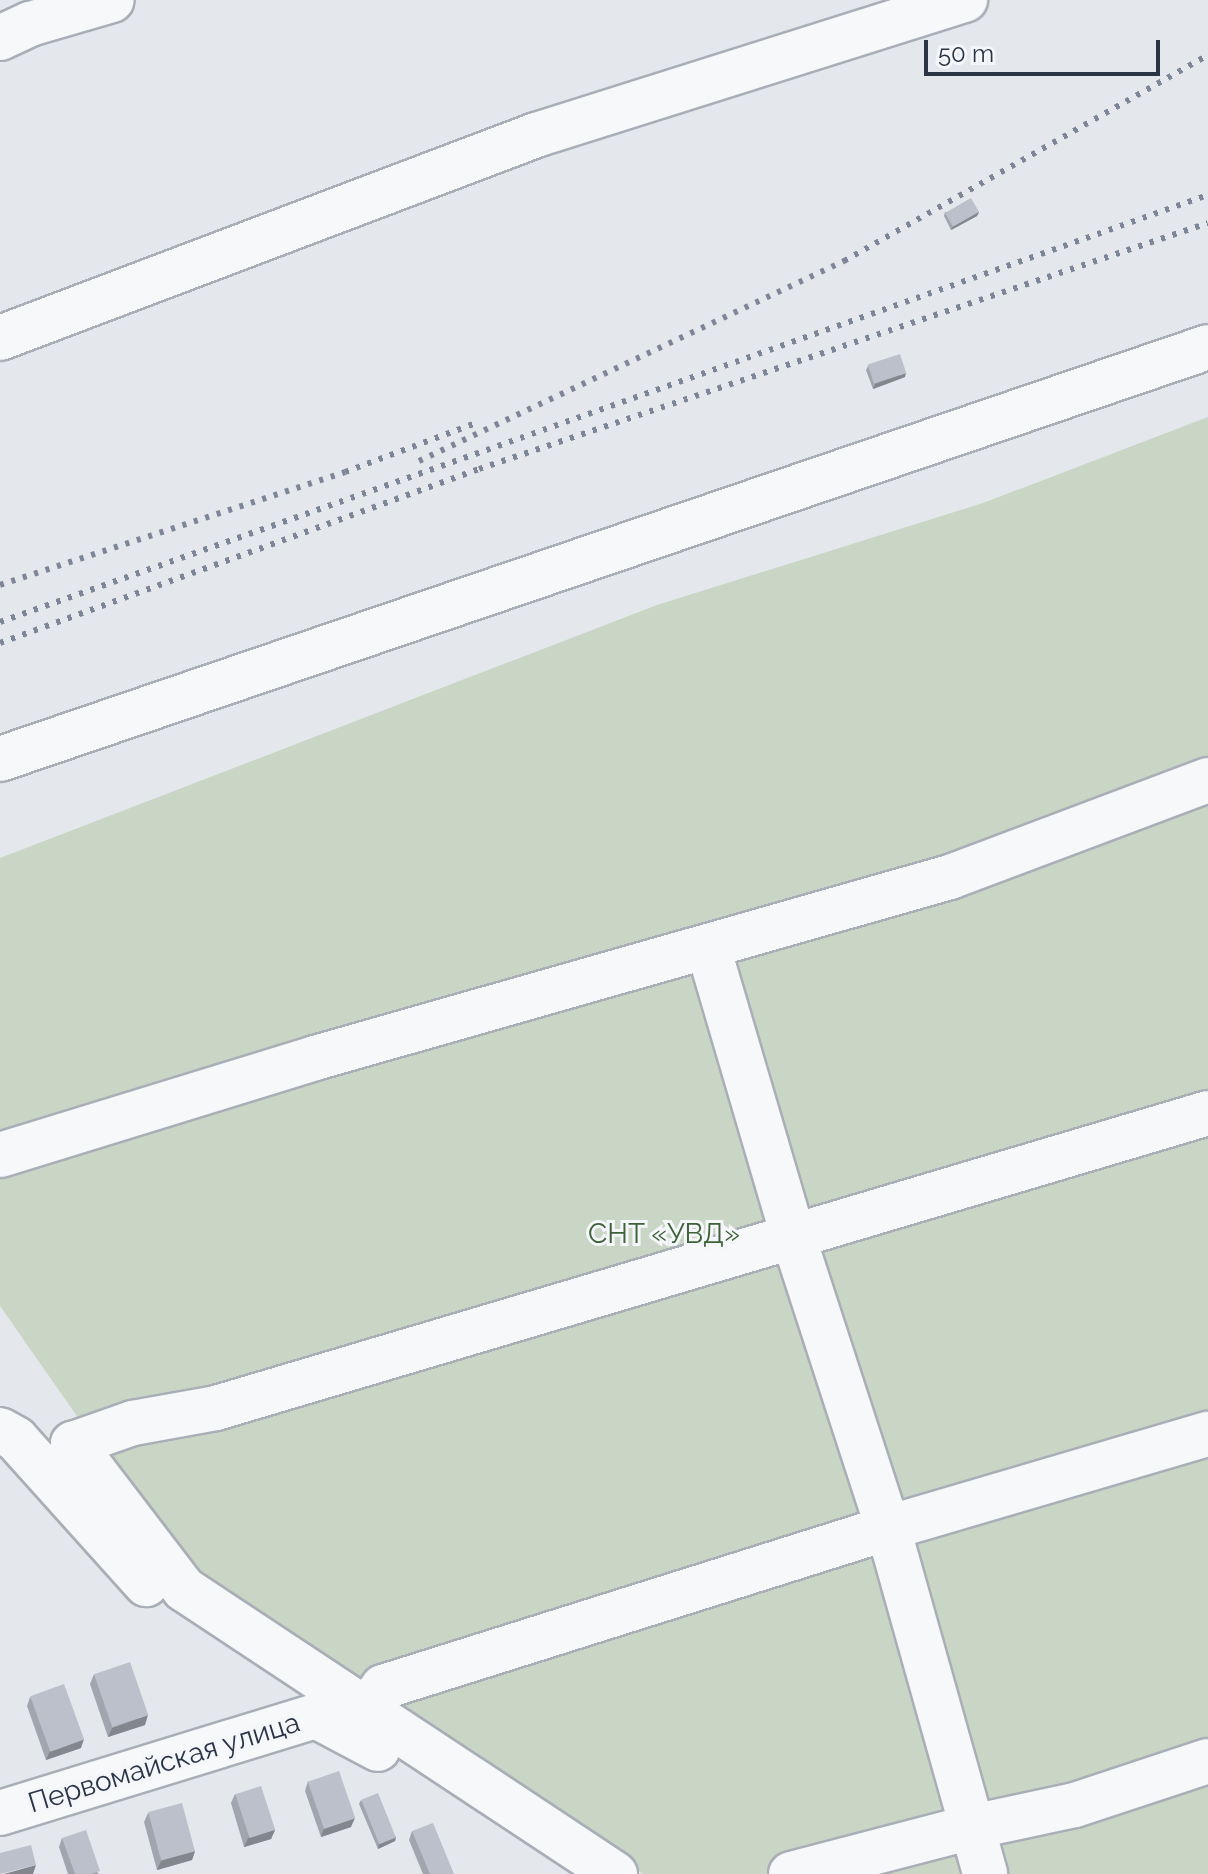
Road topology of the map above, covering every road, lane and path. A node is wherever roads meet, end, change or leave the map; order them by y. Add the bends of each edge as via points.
1 (112, 0) edge
2 (965, 0) edge
3 (0, 38) edge
4 (6, 333) edge
5 (1208, 347) edge
6 (0, 759) edge
7 (1208, 780) edge
8 (708, 947) junction
9 (1208, 1113) edge
10 (0, 1155) edge
11 (794, 1239) junction
12 (0, 1430) edge
13 (1208, 1434) edge
14 (888, 1528) junction
15 (365, 1711) junction
16 (316, 1716) junction
17 (1208, 1761) edge
18 (0, 1813) edge
19 (972, 1827) junction
20 (571, 1874) edge
21 (615, 1874) edge
22 (791, 1874) edge
23 (985, 1874) edge

1 - 3 street
2 - 4 street via 536,135
5 - 6 street
7 - 8 street via 950,877
8 - 10 street via 315,1058
8 - 11 street
9 - 11 street
11 - 14 street
11 - 15 street via 216,1408 133,1423 73,1444 184,1589
12 - 16 street via 16,1439 165,1605
13 - 14 street
14 - 15 street via 383,1687
14 - 19 street
15 - 21 street
16 - 18 street, Первомайская улица
16 - 20 street, Первомайская улица via 400,1760
17 - 19 street via 1075,1805
19 - 22 street
19 - 23 street

